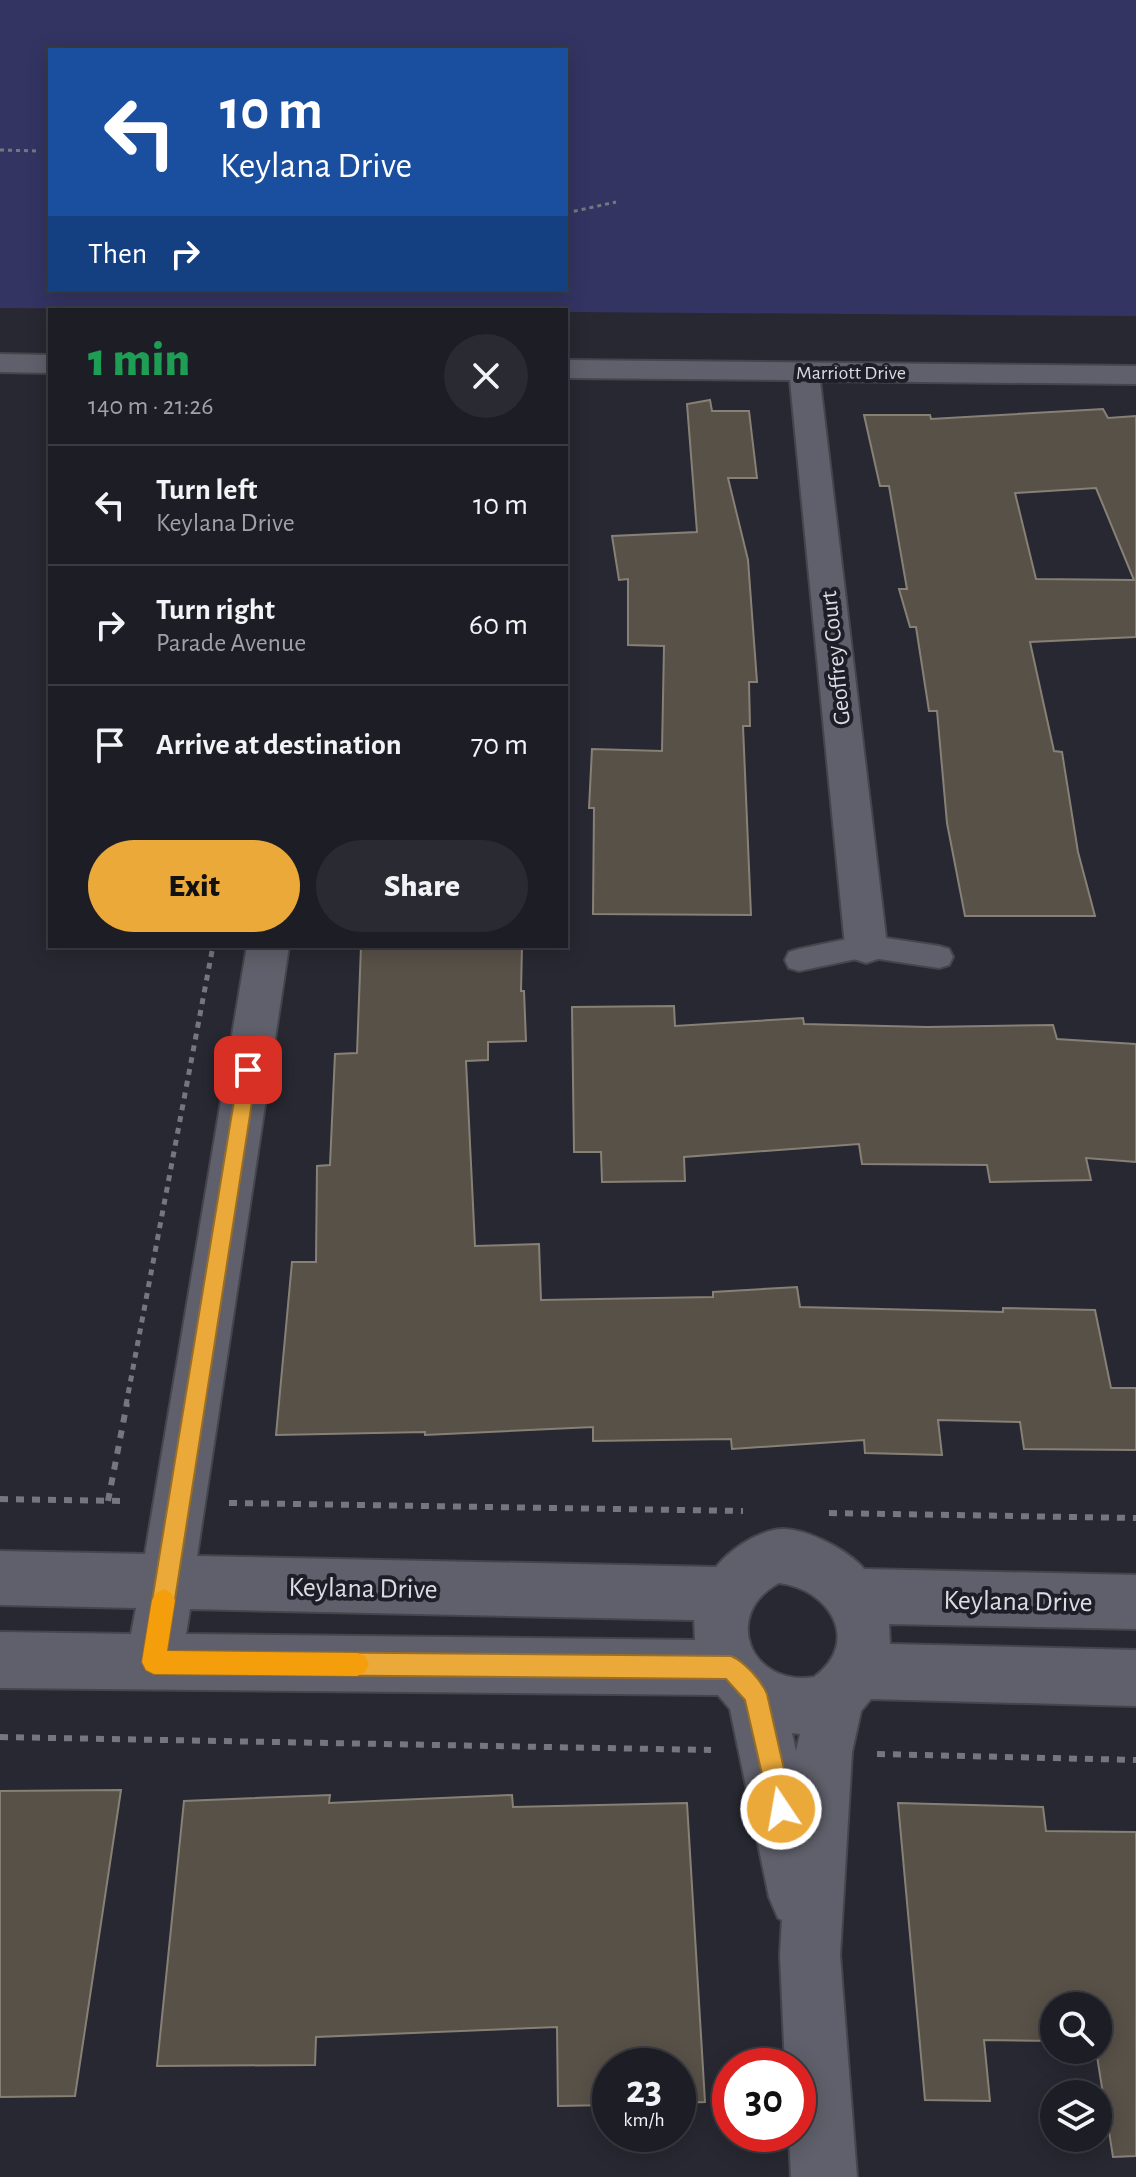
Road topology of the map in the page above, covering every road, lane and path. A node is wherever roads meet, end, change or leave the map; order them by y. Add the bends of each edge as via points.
1 (0, 150) edge
2 (40, 151) dead end
3 (616, 202) dead end
4 (568, 213) edge
5 (0, 363) edge
6 (48, 364) edge
7 (568, 369) edge
8 (804, 371) junction
9 (1136, 375) edge
10 (866, 946) junction
11 (213, 948) edge
12 (268, 948) edge
13 (939, 957) dead end
14 (799, 960) dead end
15 (0, 1499) edge
16 (108, 1501) junction
17 (178, 1502) junction
18 (753, 1512) dead end
19 (817, 1513) dead end
20 (1136, 1518) edge
21 (0, 1578) edge
22 (166, 1582) junction
23 (727, 1594) junction
24 (853, 1596) junction
25 (1136, 1602) edge
26 (0, 1660) edge
27 (154, 1662) junction
28 (1136, 1678) edge
29 (743, 1681) junction
30 (846, 1683) junction
31 (0, 1737) edge
32 (796, 1752) junction
33 (1136, 1760) edge
34 (824, 2177) edge

1 - 2 path
3 - 4 path
5 - 6 street
7 - 8 street, Marriott Drive
8 - 9 street, Marriott Drive
8 - 10 street, Geoffrey Court
10 - 13 lane
10 - 14 lane
11 - 16 path
12 - 17 street
15 - 16 path
16 - 17 path
17 - 18 path
17 - 22 street
19 - 20 path
21 - 22 street, Keylana Drive
22 - 23 street, Keylana Drive
22 - 27 street
23 - 24 street via 755,1563 798,1556 819,1564
23 - 29 street via 720,1617 722,1643
24 - 25 street, Keylana Drive
24 - 30 street via 864,1646
26 - 27 street
27 - 29 street
28 - 30 street
29 - 30 street via 776,1704 797,1708 818,1705
29 - 32 street
30 - 32 street
31 - 32 path
32 - 33 path
32 - 34 street

